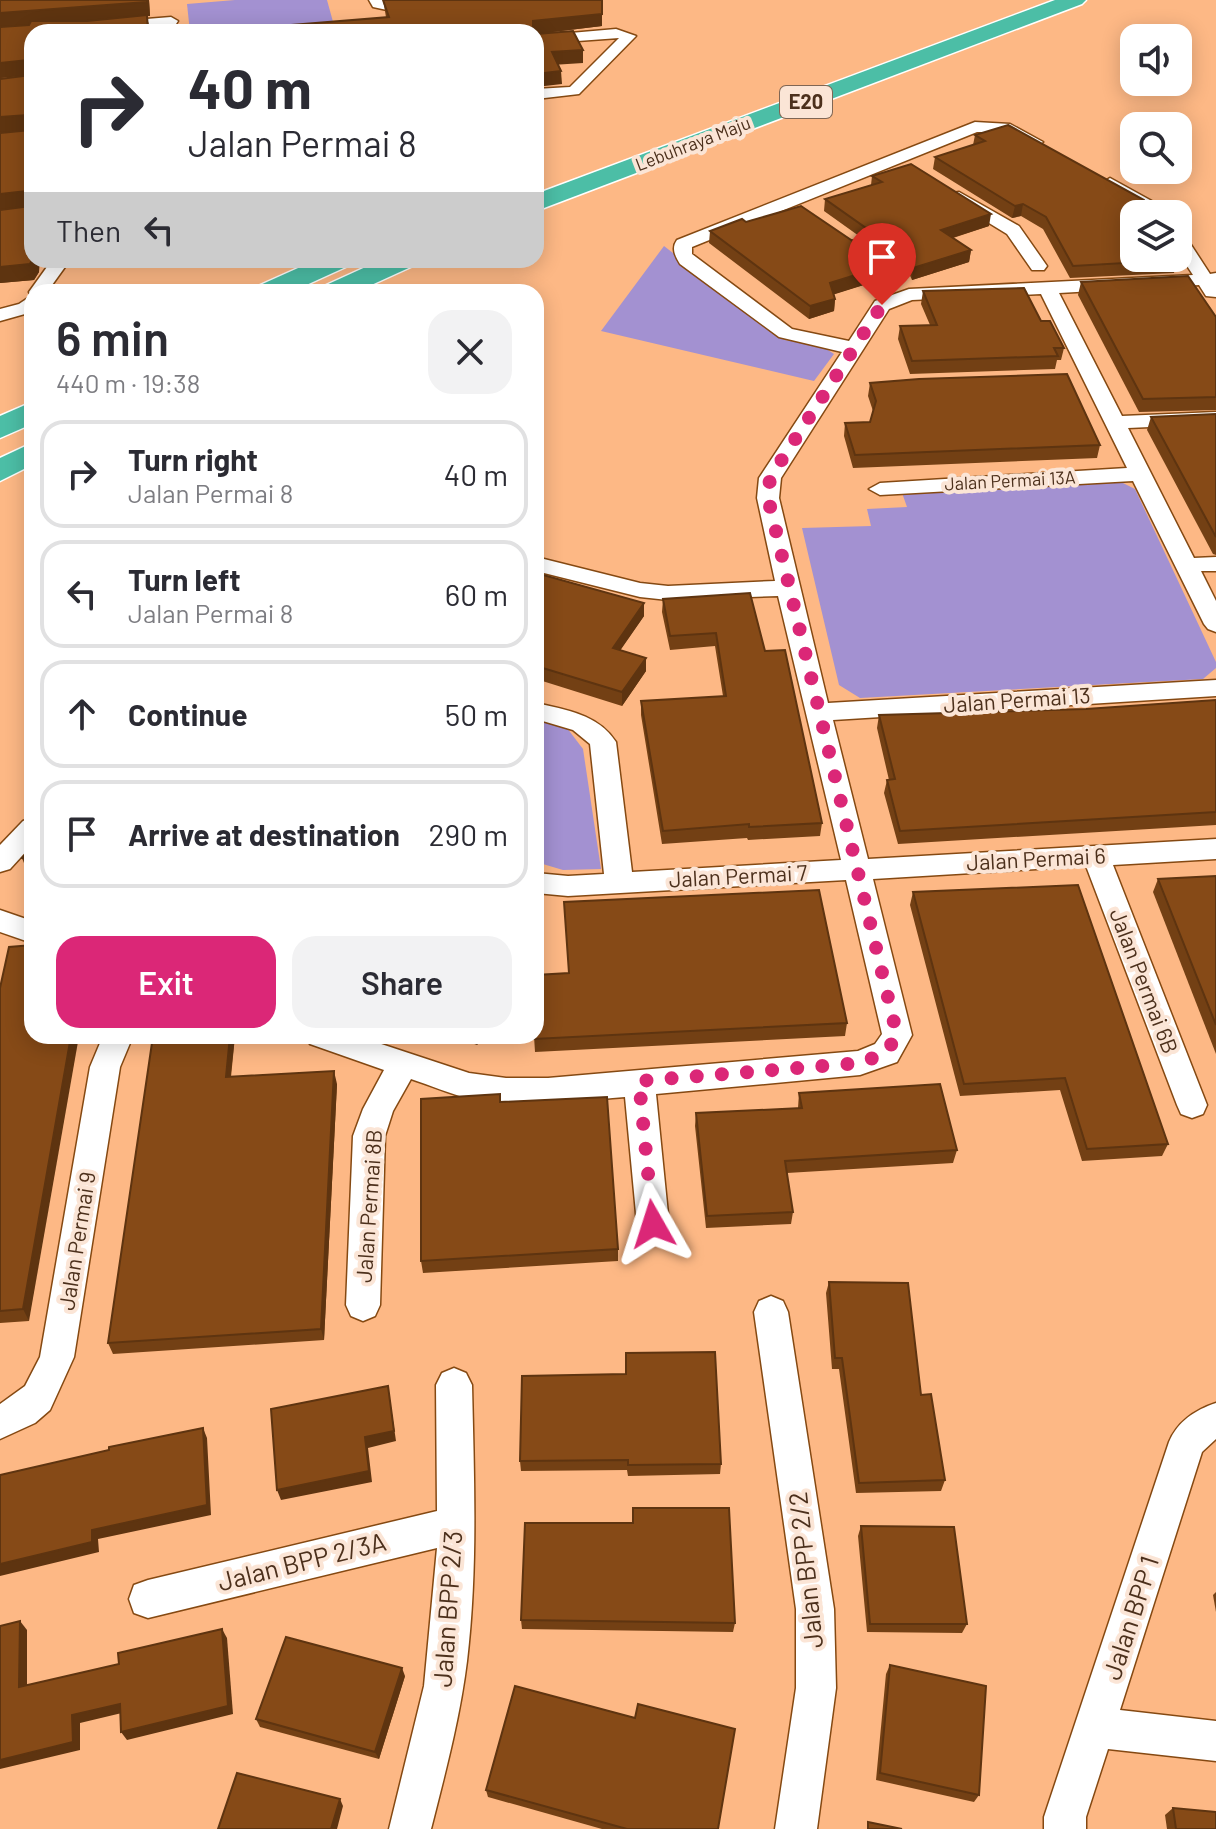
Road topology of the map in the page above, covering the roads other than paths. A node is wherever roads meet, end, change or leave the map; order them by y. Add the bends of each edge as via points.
1 (376, 0) edge
2 (468, 0) edge
3 (1024, 0) edge
4 (1075, 0) edge
5 (451, 1) edge
6 (171, 21) edge
7 (136, 24) edge
8 (544, 39) edge
9 (544, 93) edge
10 (1054, 152) edge
11 (1095, 175) edge
12 (544, 177) edge
13 (950, 191) edge
14 (544, 200) edge
15 (1138, 200) edge
16 (843, 236) edge
17 (1192, 257) edge
18 (1038, 266) dead end
19 (320, 268) edge
20 (386, 268) edge
21 (895, 272) dead end
22 (286, 284) edge
23 (351, 284) edge
24 (1212, 285) edge
25 (1047, 288) junction
26 (24, 309) edge
27 (0, 315) edge
28 (852, 348) junction
29 (24, 416) edge
30 (1216, 418) edge
31 (1114, 423) junction
32 (0, 429) edge
33 (24, 457) edge
34 (0, 471) edge
35 (1140, 474) junction
36 (880, 489) dead end
37 (1216, 564) edge
38 (1186, 565) junction
39 (544, 566) edge
40 (788, 588) junction
41 (1216, 624) edge
42 (1216, 688) edge
43 (819, 712) junction
44 (544, 713) edge
45 (24, 836) edge
46 (1216, 849) edge
47 (1096, 856) junction
48 (0, 862) edge
49 (857, 869) junction
50 (619, 882) junction
51 (544, 884) edge
52 (0, 921) edge
53 (24, 929) edge
54 (115, 1044) edge
55 (344, 1044) edge
56 (403, 1065) junction
57 (639, 1081) junction
58 (1192, 1105) dead end
59 (653, 1224) dead end
60 (363, 1305) dead end
61 (771, 1312) dead end
62 (454, 1385) dead end
63 (1216, 1420) edge
64 (0, 1422) edge
65 (455, 1525) junction
66 (148, 1599) dead end
67 (1096, 1727) junction
68 (1216, 1741) edge
69 (410, 1829) edge
70 (796, 1829) edge
71 (1065, 1829) edge

1 - 5 street via 387,6
2 - 5 street
3 - 12 highway, Lebuhraya Maju / E20
4 - 14 highway, Lebuhraya Maju / E20
6 - 7 street
8 - 9 street via 629,36 574,91
10 - 28 street via 1013,129 984,126 906,163 683,244 683,254 786,333
11 - 15 street
13 - 18 street via 1013,230
16 - 21 street
17 - 24 street
19 - 22 highway
20 - 23 highway
24 - 25 street
25 - 28 street via 894,298 882,305
25 - 31 street via 1082,377
26 - 27 street
28 - 40 street via 770,478 768,498
29 - 32 highway
30 - 31 street
31 - 35 street
33 - 34 highway
35 - 36 street, Jalan Permai 13A
35 - 38 street
37 - 38 street
38 - 41 street
39 - 40 street via 668,593
40 - 43 street
42 - 43 street, Jalan Permai 13
43 - 49 street
44 - 50 street via 587,725 603,742
45 - 48 street
46 - 47 street, Jalan Permai 6
47 - 49 street, Jalan Permai 6
47 - 58 street, Jalan Permai 6B
49 - 50 street, Jalan Permai 7
49 - 57 street via 897,1035 886,1053 860,1063
50 - 51 street, Jalan Permai 7
52 - 53 street
54 - 64 street, Jalan Permai 9 via 105,1067 57,1357 36,1403
55 - 56 street
56 - 57 street via 469,1086 506,1091
56 - 60 street, Jalan Permai 8B via 369,1136
57 - 59 street
61 - 70 street, Jalan BPP 2/2 via 815,1609 816,1688
62 - 65 street, Jalan BPP 2/3
63 - 67 street, Jalan BPP 1 via 1187,1442
65 - 66 street, Jalan BPP 2/3A
65 - 69 street, Jalan BPP 2/3 via 451,1636 437,1726
67 - 68 street
67 - 71 street, Jalan BPP 1

